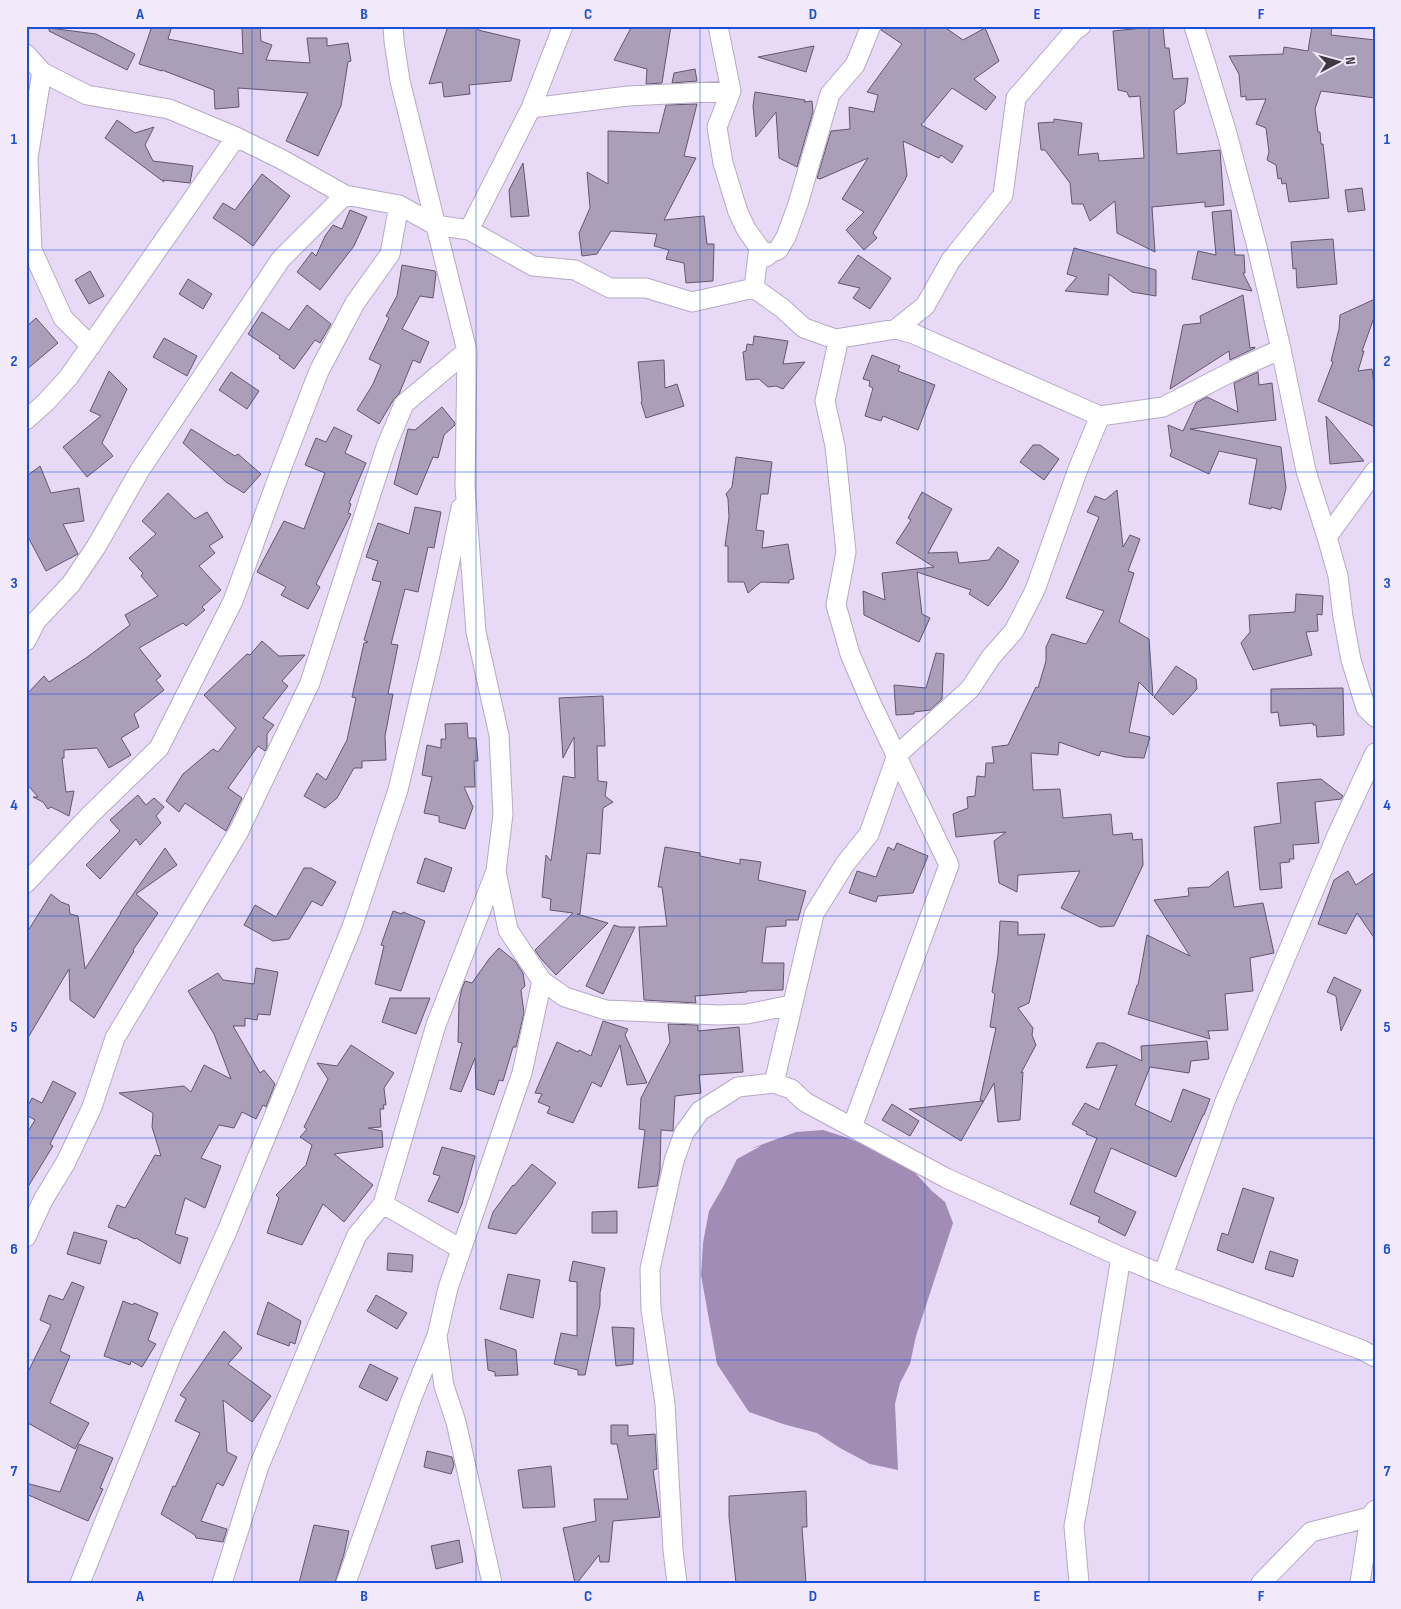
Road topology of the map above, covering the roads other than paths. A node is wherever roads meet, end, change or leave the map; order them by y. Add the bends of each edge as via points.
1 (394, 26) edge
2 (563, 26) edge
3 (718, 26) edge
4 (871, 26) edge
5 (1081, 26) edge
6 (1194, 26) edge
7 (26, 54) edge
8 (42, 72) junction
9 (731, 91) junction
10 (531, 108) junction
11 (236, 137) junction
12 (345, 195) junction
13 (399, 205) junction
14 (435, 225) junction
15 (469, 230) junction
16 (759, 247) junction
17 (754, 288) junction
18 (896, 329) junction
19 (835, 339) junction
20 (92, 346) junction
21 (1281, 349) junction
22 (467, 351) junction
23 (1100, 416) junction
24 (26, 420) edge
25 (1375, 471) edge
26 (465, 486) junction
27 (1327, 538) junction
28 (26, 641) edge
29 (1375, 717) edge
30 (1375, 753) edge
31 (897, 755) junction
32 (496, 871) junction
33 (26, 883) edge
34 (542, 980) junction
35 (791, 1005) junction
36 (774, 1083) junction
37 (852, 1127) junction
38 (383, 1204) junction
39 (26, 1237) edge
40 (461, 1249) junction
41 (1121, 1257) junction
42 (1163, 1275) junction
43 (437, 1336) junction
44 (1375, 1357) edge
45 (1372, 1514) edge
46 (80, 1583) edge
47 (222, 1583) edge
48 (346, 1583) edge
49 (492, 1583) edge
50 (677, 1583) edge
51 (1079, 1583) edge
52 (1260, 1583) edge
53 (1360, 1583) edge

1 - 14 street via 400,81
2 - 10 street
3 - 9 street
4 - 16 street via 855,65 830,94 786,238 778,250 766,257
5 - 18 street via 1016,98 1003,195 951,260 925,306
6 - 21 street via 1226,130
7 - 8 street
8 - 11 street via 87,95 169,109
8 - 20 street via 28,158 32,250 63,318
9 - 10 street via 628,96
9 - 16 street via 716,127 738,212
10 - 15 street
11 - 12 street
11 - 20 street
12 - 13 street
12 - 28 street via 281,259 140,470 96,547 71,584 36,621
13 - 14 street
13 - 33 street via 390,254 355,303 319,371 233,601 159,748
14 - 15 street
14 - 22 street
15 - 17 street via 533,266 575,270 610,288 646,288 692,302
16 - 17 street
17 - 19 street via 804,328
18 - 19 street
18 - 23 street
19 - 31 street via 837,347 825,401 835,446 846,552 836,605 850,654
20 - 24 street via 68,378
21 - 23 street via 1163,407
21 - 27 street via 1306,471
22 - 26 street
22 - 39 street via 404,404 386,447 310,683 239,831 115,1038 92,1107
23 - 31 street via 1034,590 1014,632 991,656 970,689
25 - 27 street
26 - 32 street via 476,632 499,735 503,814
26 - 46 street via 398,790 352,927
27 - 29 street via 1338,576 1351,660 1366,708
30 - 42 street via 1337,835 1224,1104
31 - 35 street via 869,834 845,864 814,914
31 - 37 street via 948,865
32 - 34 street via 508,930
32 - 38 street via 436,1025
34 - 35 street via 565,997 606,1010 718,1015 747,1014
34 - 40 street via 522,1074
35 - 36 street
36 - 37 street via 791,1089 805,1102
36 - 50 street via 738,1087 700,1111 684,1133 672,1170 650,1270 651,1309 665,1404
37 - 41 street via 946,1178
38 - 40 street
38 - 47 street via 357,1235 310,1342 259,1466
40 - 43 street
41 - 42 street
41 - 51 street via 1074,1526
42 - 44 street
43 - 48 street
43 - 49 street via 444,1386 456,1422
45 - 52 street via 1311,1532
45 - 53 street

